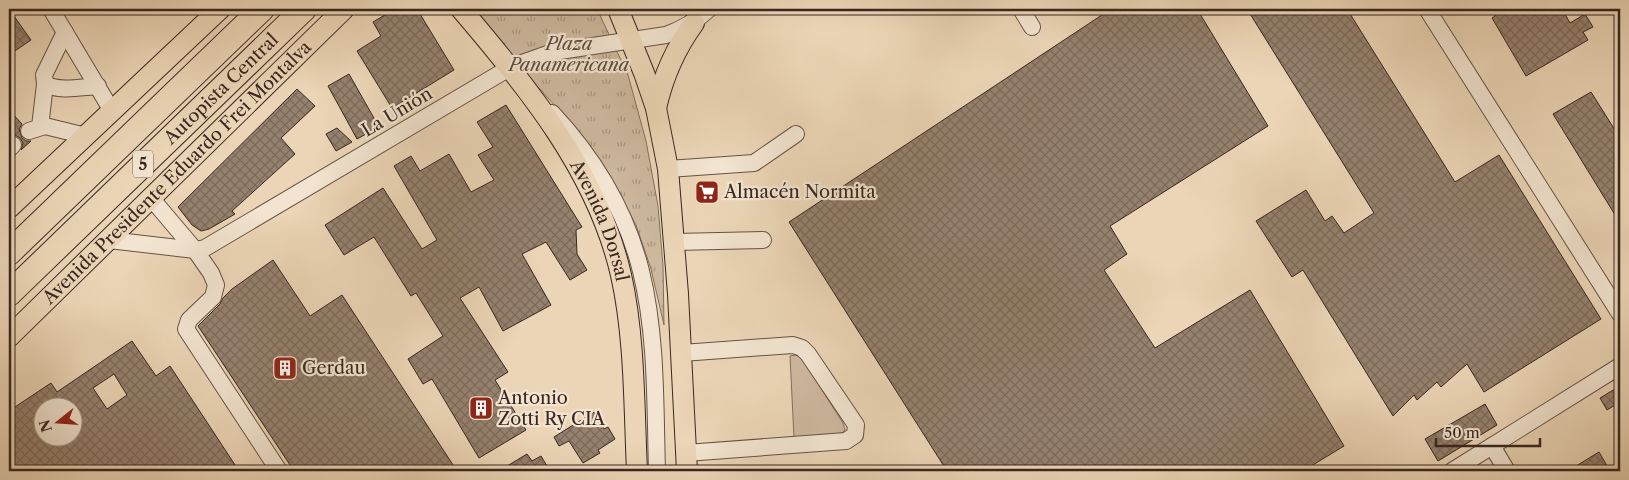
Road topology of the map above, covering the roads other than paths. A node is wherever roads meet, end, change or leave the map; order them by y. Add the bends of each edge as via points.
1 (51, 9) edge
2 (220, 9) edge
3 (261, 9) edge
4 (304, 9) edge
5 (344, 9) edge
6 (460, 9) edge
7 (618, 9) edge
8 (709, 9) edge
9 (1020, 9) edge
10 (1427, 9) edge
11 (694, 23) junction
12 (1032, 27) dead end
13 (65, 32) junction
14 (632, 41) junction
15 (511, 67) junction
16 (45, 84) junction
17 (98, 86) junction
18 (656, 108) junction
19 (112, 110) junction
20 (796, 134) dead end
21 (86, 136) junction
22 (668, 169) junction
23 (151, 198) junction
24 (9, 208) edge
25 (109, 240) junction
26 (763, 240) dead end
27 (675, 242) junction
28 (195, 250) junction
29 (9, 253) edge
30 (9, 294) edge
31 (1620, 314) edge
32 (9, 337) edge
33 (682, 353) junction
34 (1620, 366) edge
35 (1492, 446) junction
36 (686, 465) edge
37 (278, 471) edge
38 (637, 471) edge
39 (657, 471) edge
40 (1452, 471) edge
41 (1507, 471) edge

1 - 13 street
2 - 19 main road
3 - 29 highway, Autopista Central / 5
4 - 30 highway, Autopista Central / 5
5 - 23 main road, Avenida Presidente Eduardo Frei Montalva
6 - 15 main road, Avenida Dorsal
7 - 14 main road
8 - 11 street, La Unión
9 - 12 street
10 - 31 street
11 - 14 street, La Unión via 666,35
11 - 18 main road via 669,66
13 - 16 street via 44,75
13 - 17 street
14 - 15 street, La Unión via 553,52
14 - 18 main road
15 - 28 street, La Unión via 220,241
15 - 38 main road, Avenida Dorsal via 590,187 614,252 628,318
15 - 39 street via 572,136 602,178 631,238 647,301 651,334
16 - 17 street via 59,89
16 - 21 street via 34,129 50,127
17 - 19 street
18 - 22 main road
19 - 21 main road
20 - 22 street via 754,162
21 - 24 main road
22 - 27 main road
23 - 25 main road, Avenida Presidente Eduardo Frei Montalva
23 - 28 street
25 - 28 street, La Unión
25 - 32 main road, Avenida Presidente Eduardo Frei Montalva
26 - 27 street
27 - 33 main road
28 - 37 street via 216,285 213,297 189,320 186,329
33 - 36 main road
33 - 36 street via 793,345 802,348 856,425 856,435 846,441
34 - 35 street
35 - 40 street
35 - 41 street

